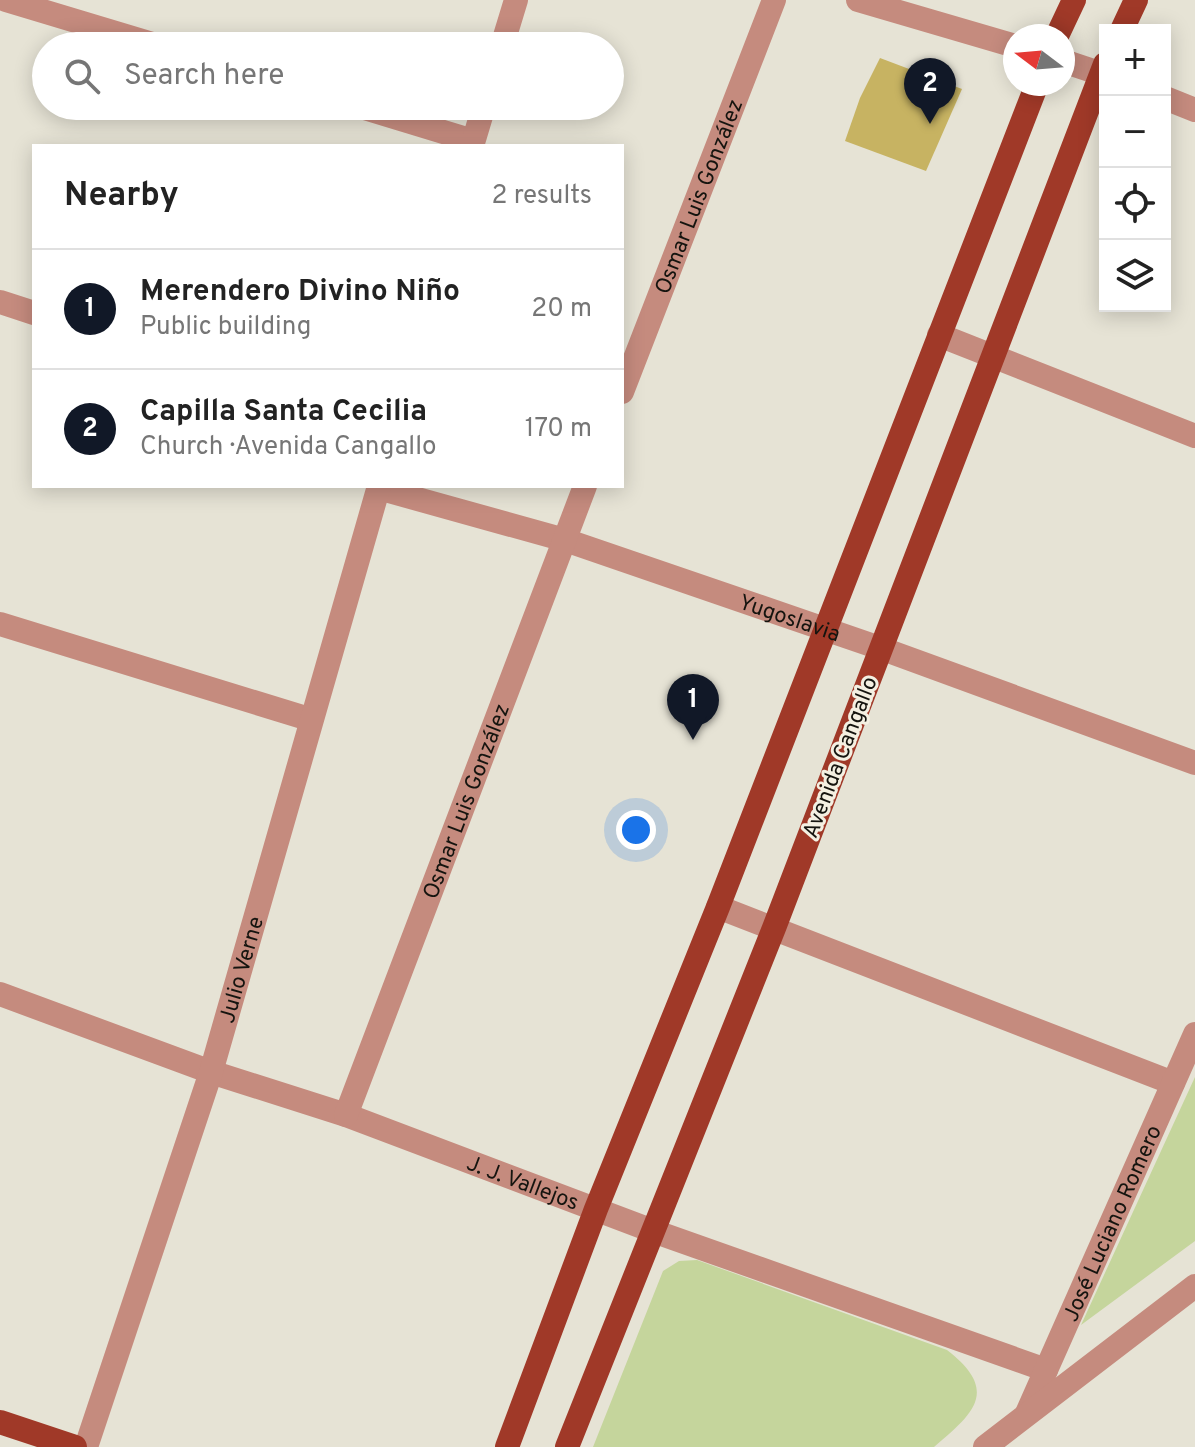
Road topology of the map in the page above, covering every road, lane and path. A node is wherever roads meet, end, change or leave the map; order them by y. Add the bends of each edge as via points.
1 (6, 0) edge
2 (516, 0) edge
3 (774, 0) edge
4 (858, 0) edge
5 (1074, 0) edge
6 (1136, 0) edge
7 (1063, 24) edge
8 (1125, 24) edge
9 (112, 32) edge
10 (506, 32) edge
11 (1003, 42) edge
12 (1075, 64) edge
13 (1099, 70) edge
14 (1099, 84) edge
15 (1032, 96) edge
16 (1171, 100) edge
17 (1195, 110) edge
18 (401, 120) edge
19 (479, 120) edge
20 (472, 143) edge
21 (0, 302) edge
22 (32, 312) edge
23 (939, 335) junction
24 (992, 357) junction
25 (624, 387) edge
26 (1195, 436) edge
27 (378, 488) edge
28 (382, 488) edge
29 (584, 488) edge
30 (565, 540) junction
31 (0, 624) edge
32 (823, 628) junction
33 (880, 648) junction
34 (309, 719) junction
35 (1195, 763) edge
36 (718, 907) junction
37 (774, 928) junction
38 (0, 994) edge
39 (1195, 1034) edge
40 (211, 1072) junction
41 (1173, 1083) junction
42 (346, 1115) junction
43 (596, 1209) junction
44 (653, 1231) junction
45 (1195, 1286) edge
46 (1046, 1370) junction
47 (1027, 1413) junction
48 (0, 1422) edge
49 (75, 1447) edge
50 (86, 1447) edge
51 (507, 1447) edge
52 (567, 1447) edge
53 (985, 1447) edge

1 - 9 street
2 - 10 street
3 - 25 street, Osmar Luis González
4 - 11 street
5 - 7 main road
6 - 8 main road
12 - 13 street
14 - 24 main road, Avenida Cangallo
15 - 23 main road
16 - 17 street
18 - 20 street
19 - 20 street
21 - 22 street
23 - 24 street
23 - 32 main road
24 - 26 street
24 - 33 main road, Avenida Cangallo
27 - 34 street, Julio Verne
28 - 30 street, Yugoslavia
29 - 30 street, Osmar Luis González
30 - 32 street, Yugoslavia
30 - 42 street, Osmar Luis González
31 - 34 street
32 - 33 street, Yugoslavia
32 - 36 main road
33 - 35 street, Yugoslavia
33 - 37 main road, Avenida Cangallo
34 - 40 street, Julio Verne
36 - 37 street
36 - 43 main road
37 - 41 street
37 - 44 main road, Avenida Cangallo
38 - 40 street, J. J. Vallejos
39 - 41 street, José Luciano Romero
40 - 42 street, J. J. Vallejos
40 - 50 street, Julio Verne
41 - 46 street, José Luciano Romero
42 - 43 street, J. J. Vallejos
43 - 44 street, J. J. Vallejos
43 - 51 main road
44 - 46 street, J. J. Vallejos
44 - 52 main road, Avenida Cangallo
45 - 47 street
46 - 47 street, José Luciano Romero
47 - 53 street
48 - 49 main road

